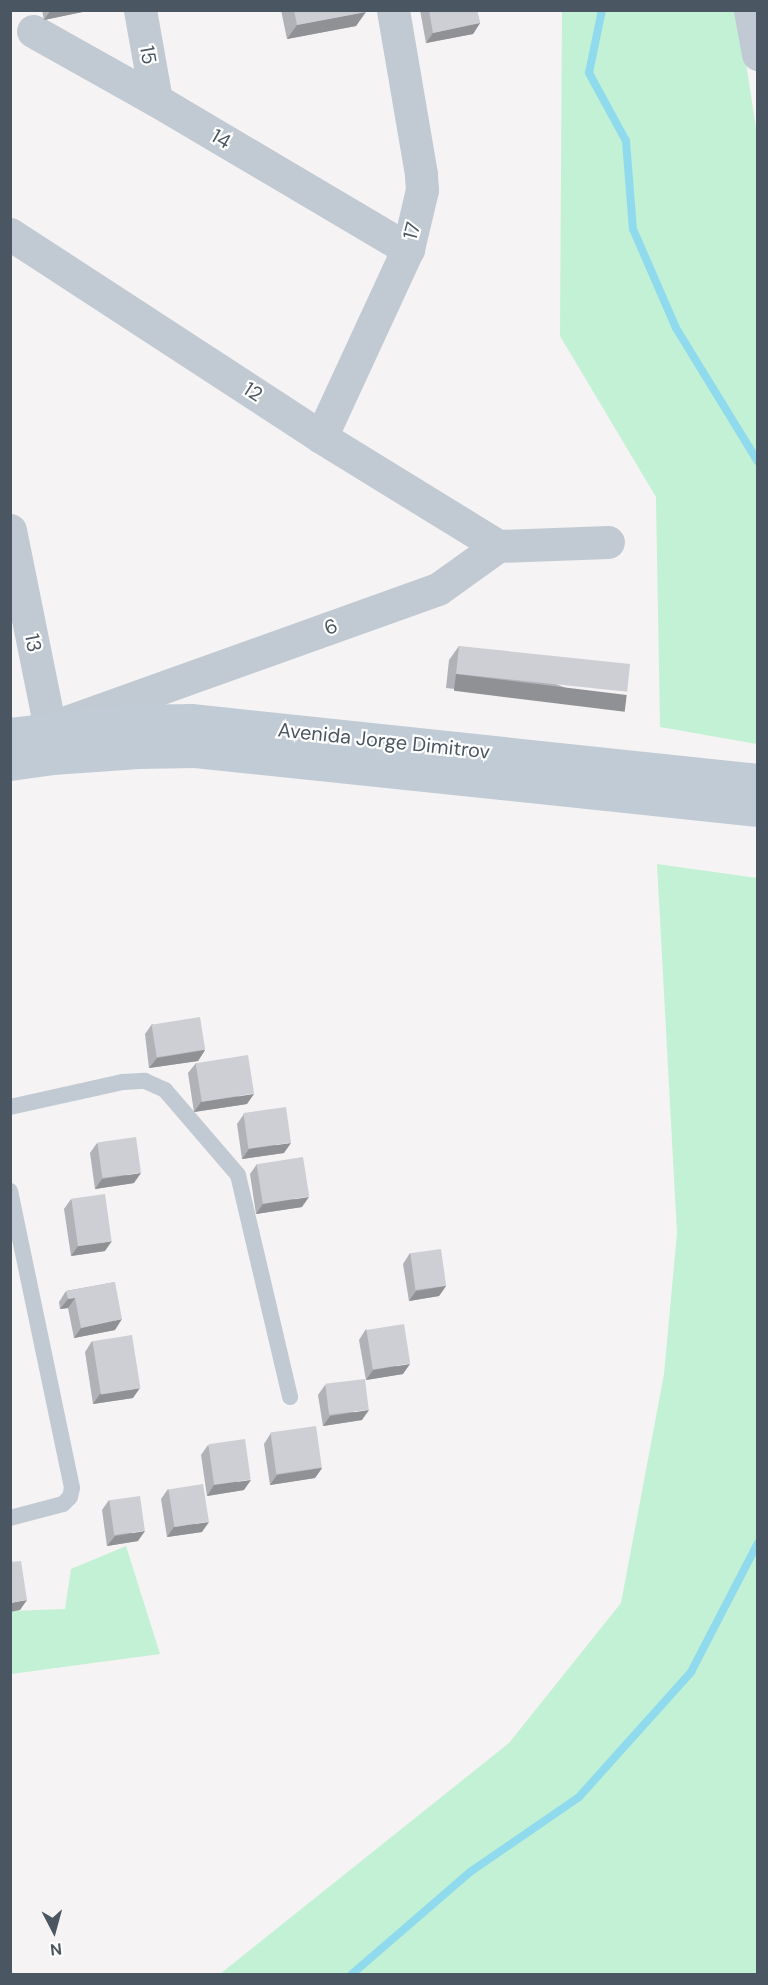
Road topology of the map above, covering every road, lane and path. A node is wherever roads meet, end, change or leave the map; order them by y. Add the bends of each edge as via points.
1 (140, 10) edge
2 (393, 10) edge
3 (750, 10) edge
4 (33, 31) dead end
5 (758, 54) edge
6 (156, 100) junction
7 (10, 234) edge
8 (408, 249) junction
9 (321, 436) junction
10 (10, 530) edge
11 (608, 542) dead end
12 (498, 546) junction
13 (10, 734) edge
14 (51, 743) junction
15 (10, 764) edge
16 (758, 780) edge
17 (758, 810) edge
18 (10, 1107) edge
19 (10, 1191) edge
20 (290, 1397) dead end
21 (10, 1518) edge

1 - 6 street, 15
2 - 8 street, 17 via 421,174 422,190
3 - 5 street
4 - 6 street, 14
6 - 8 street, 14
7 - 9 street, 12
8 - 9 street, 17
9 - 12 street, 12
10 - 14 street, 13
11 - 12 street
12 - 14 street, 6 via 438,589
13 - 14 main road, Avenida Jorge Dimitrov
14 - 15 main road, Avenida Jorge Dimitrov
14 - 16 main road, Avenida Jorge Dimitrov via 126,721 191,720
14 - 17 main road, Avenida Jorge Dimitrov via 195,752
18 - 20 lane via 123,1082 146,1081 165,1090 238,1175
19 - 21 lane via 72,1488 63,1504

